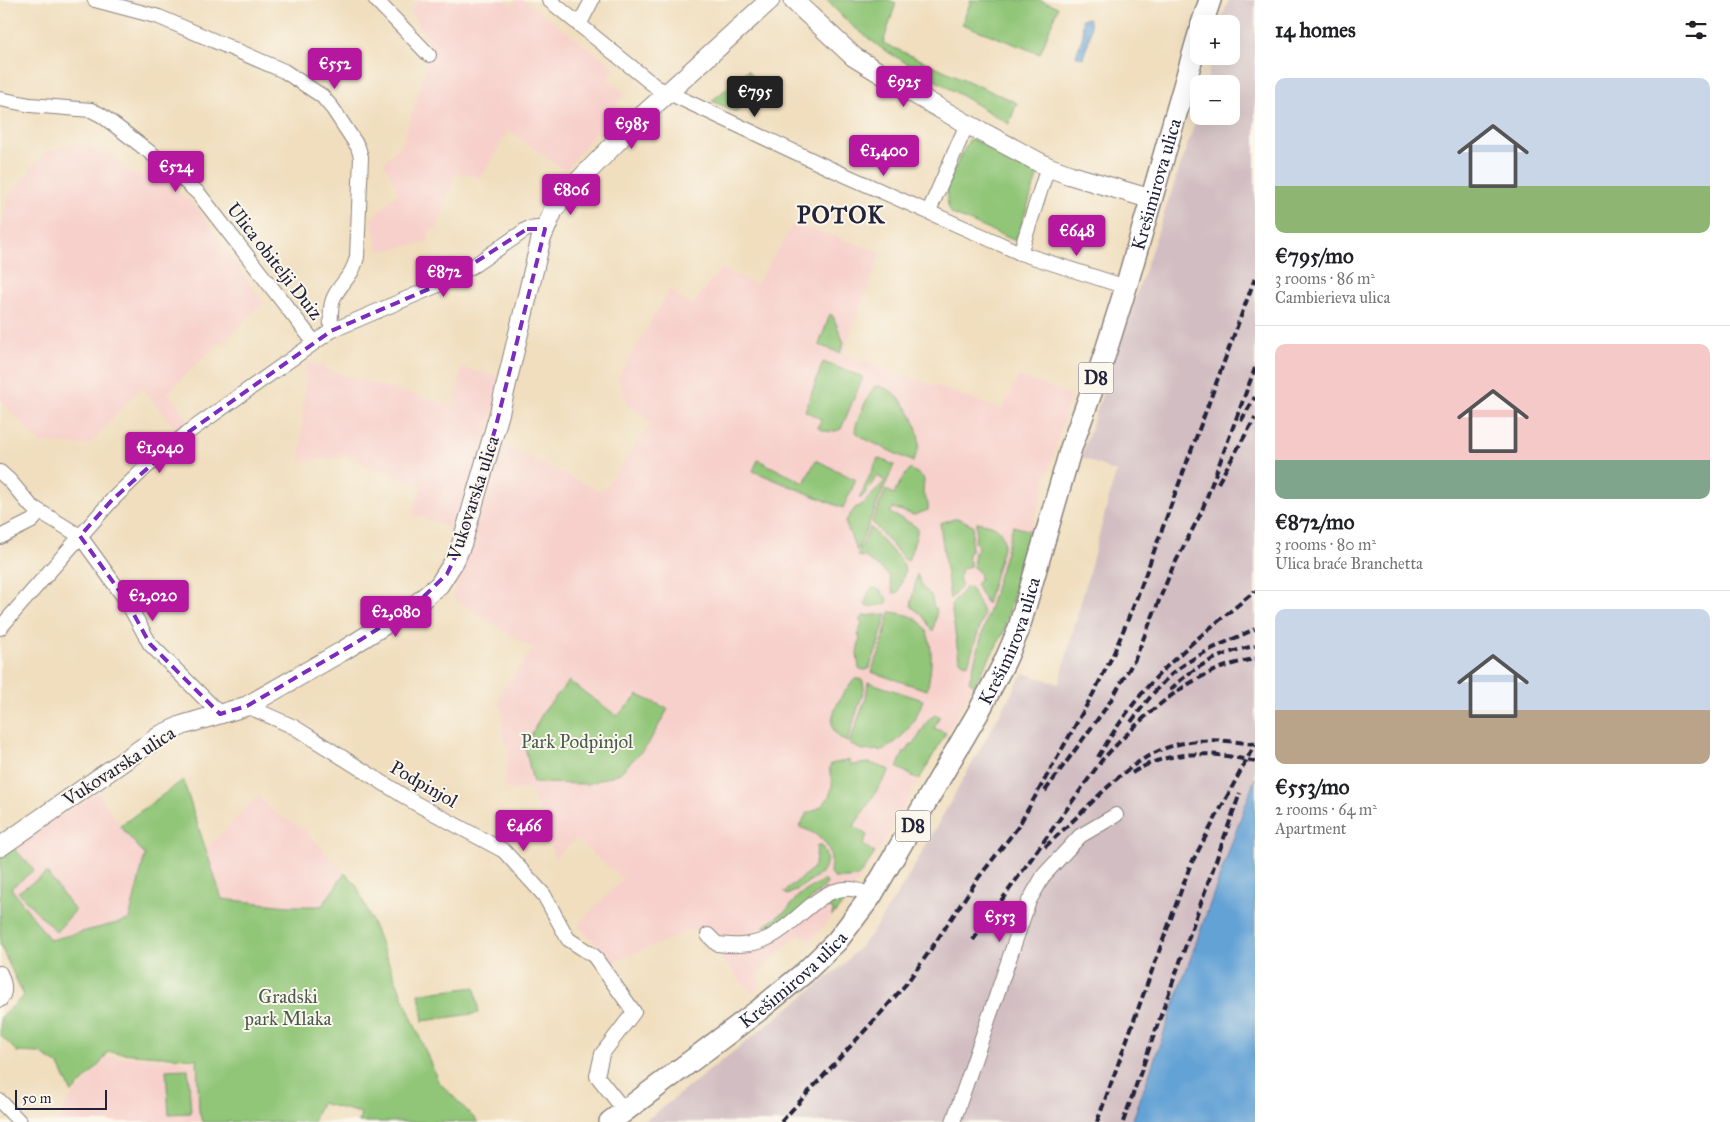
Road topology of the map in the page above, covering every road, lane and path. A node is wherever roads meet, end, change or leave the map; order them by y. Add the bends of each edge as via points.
1 (95, 0) edge
2 (376, 0) edge
3 (549, 0) edge
4 (592, 0) edge
5 (770, 0) edge
6 (793, 0) edge
7 (1210, 0) edge
8 (1205, 15) edge
9 (579, 25) junction
10 (429, 55) dead end
11 (1190, 65) edge
12 (668, 93) junction
13 (0, 99) edge
14 (967, 124) junction
15 (1048, 166) junction
16 (1151, 199) junction
17 (928, 211) junction
18 (544, 230) junction
19 (1020, 253) junction
20 (1126, 288) junction
21 (331, 331) junction
22 (314, 342) junction
23 (0, 472) edge
24 (39, 513) junction
25 (80, 536) junction
26 (0, 537) edge
27 (0, 628) edge
28 (247, 706) junction
29 (220, 714) junction
30 (1116, 815) dead end
31 (0, 847) edge
32 (871, 896) junction
33 (708, 934) dead end
34 (0, 973) edge
35 (0, 1000) edge
36 (0, 1101) edge
37 (617, 1117) edge
38 (20, 1122) edge
39 (952, 1122) edge

1 - 21 street via 159,17 276,67 322,96 333,109 360,151 360,163 357,257 353,271 334,295
2 - 10 street
3 - 9 street
4 - 9 street
5 - 12 main road, Vukovarska ulica
6 - 14 main road via 854,57
7 - 8 main road
9 - 12 street via 656,87
11 - 16 main road, Krešimirova ulica / D8
12 - 17 street
12 - 18 main road, Vukovarska ulica via 563,197
13 - 22 street, Ulica obitelji Duiz via 91,110 125,133 198,194
14 - 15 main road
14 - 17 street
15 - 16 main road
15 - 19 street
16 - 20 main road, Krešimirova ulica / D8
17 - 19 street
18 - 21 street via 527,228 443,283
18 - 28 main road, Vukovarska ulica via 496,426 462,544 447,574 413,607
19 - 20 street
20 - 32 main road, Krešimirova ulica / D8 via 1071,448 1012,646 969,730
21 - 22 street
22 - 25 street via 187,433 144,469
23 - 24 street
24 - 25 street
24 - 26 street via 32,521
25 - 27 street
25 - 29 street via 126,600 150,644
28 - 29 main road, Vukovarska ulica
28 - 37 street, Podpinjol via 294,727 415,802 504,851 544,895 568,939 594,956 634,1012 602,1054 597,1076
29 - 31 main road, Vukovarska ulica via 161,735
30 - 39 street via 1080,836 1044,875 1029,901
32 - 33 street via 851,888 833,891 820,898 782,931 747,946 717,944
32 - 37 main road, Krešimirova ulica / D8 via 838,941 804,973
34 - 35 street via 5,985
36 - 38 street

